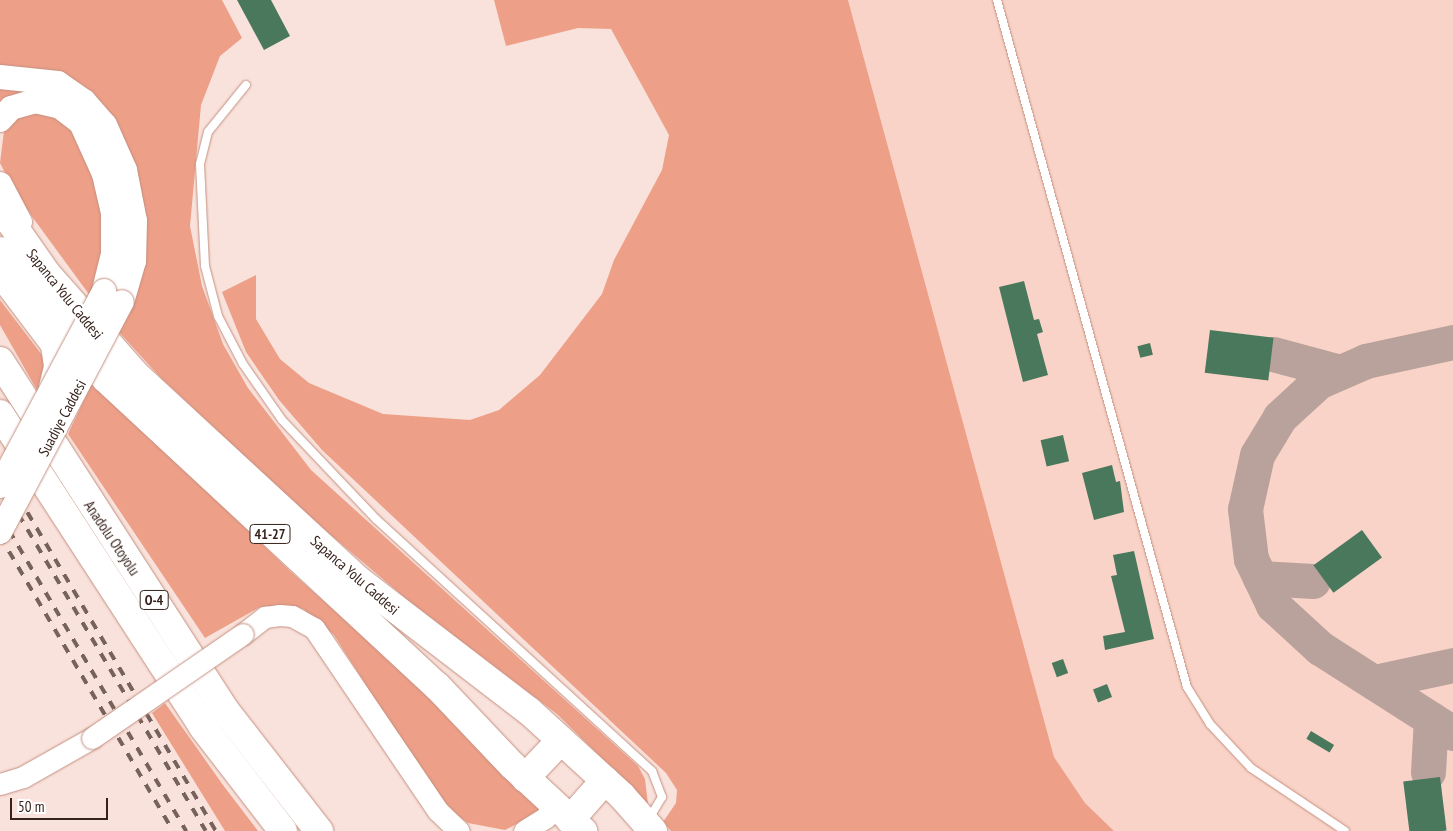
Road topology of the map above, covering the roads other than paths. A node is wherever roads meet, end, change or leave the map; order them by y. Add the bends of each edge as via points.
1 (998, 0) edge
2 (0, 77) edge
3 (246, 85) dead end
4 (0, 120) edge
5 (0, 184) edge
6 (0, 207) edge
7 (0, 250) edge
8 (46, 273) junction
9 (0, 275) edge
10 (113, 297) junction
11 (0, 361) edge
12 (48, 400) junction
13 (0, 414) edge
14 (0, 486) edge
15 (0, 532) edge
16 (561, 740) junction
17 (525, 778) junction
18 (605, 780) junction
19 (0, 784) edge
20 (569, 819) edge
21 (649, 827) edge
22 (283, 831) edge
23 (319, 831) edge
24 (459, 831) edge
25 (524, 831) edge
26 (1345, 831) edge

1 - 26 lane via 1187,688 1210,724 1251,768
2 - 10 main road via 58,84 84,101 105,125 125,170 135,221 134,261
3 - 21 lane via 208,132 200,164 199,222 205,266 218,316 243,364 282,420 362,506 652,771 662,797
4 - 10 main road via 11,108 35,101 60,107 85,130 104,174 113,213
5 - 8 main road
6 - 8 highway, Sapanca Yolu Caddesi
7 - 17 highway, Sapanca Yolu Caddesi / 41-27 via 104,378 437,686
8 - 16 highway, Sapanca Yolu Caddesi via 136,375 358,580
9 - 12 main road via 53,345 56,367
10 - 12 main road, Suadiye Caddesi, bridge
10 - 15 main road, Suadiye Caddesi, bridge
11 - 23 highway, Anadolu Otoyolu / O-4 via 224,708
12 - 14 main road, Suadiye Caddesi, bridge
13 - 22 highway, Anadolu Otoyolu / O-4 via 203,727
16 - 17 highway
16 - 18 highway, Sapanca Yolu Caddesi
17 - 20 highway, Sapanca Yolu Caddesi / 41-27
18 - 20 highway
18 - 21 highway, Sapanca Yolu Caddesi
19 - 24 street, bridge via 23,777 92,738 265,617 292,616 314,628 434,806
20 - 25 street via 546,818

